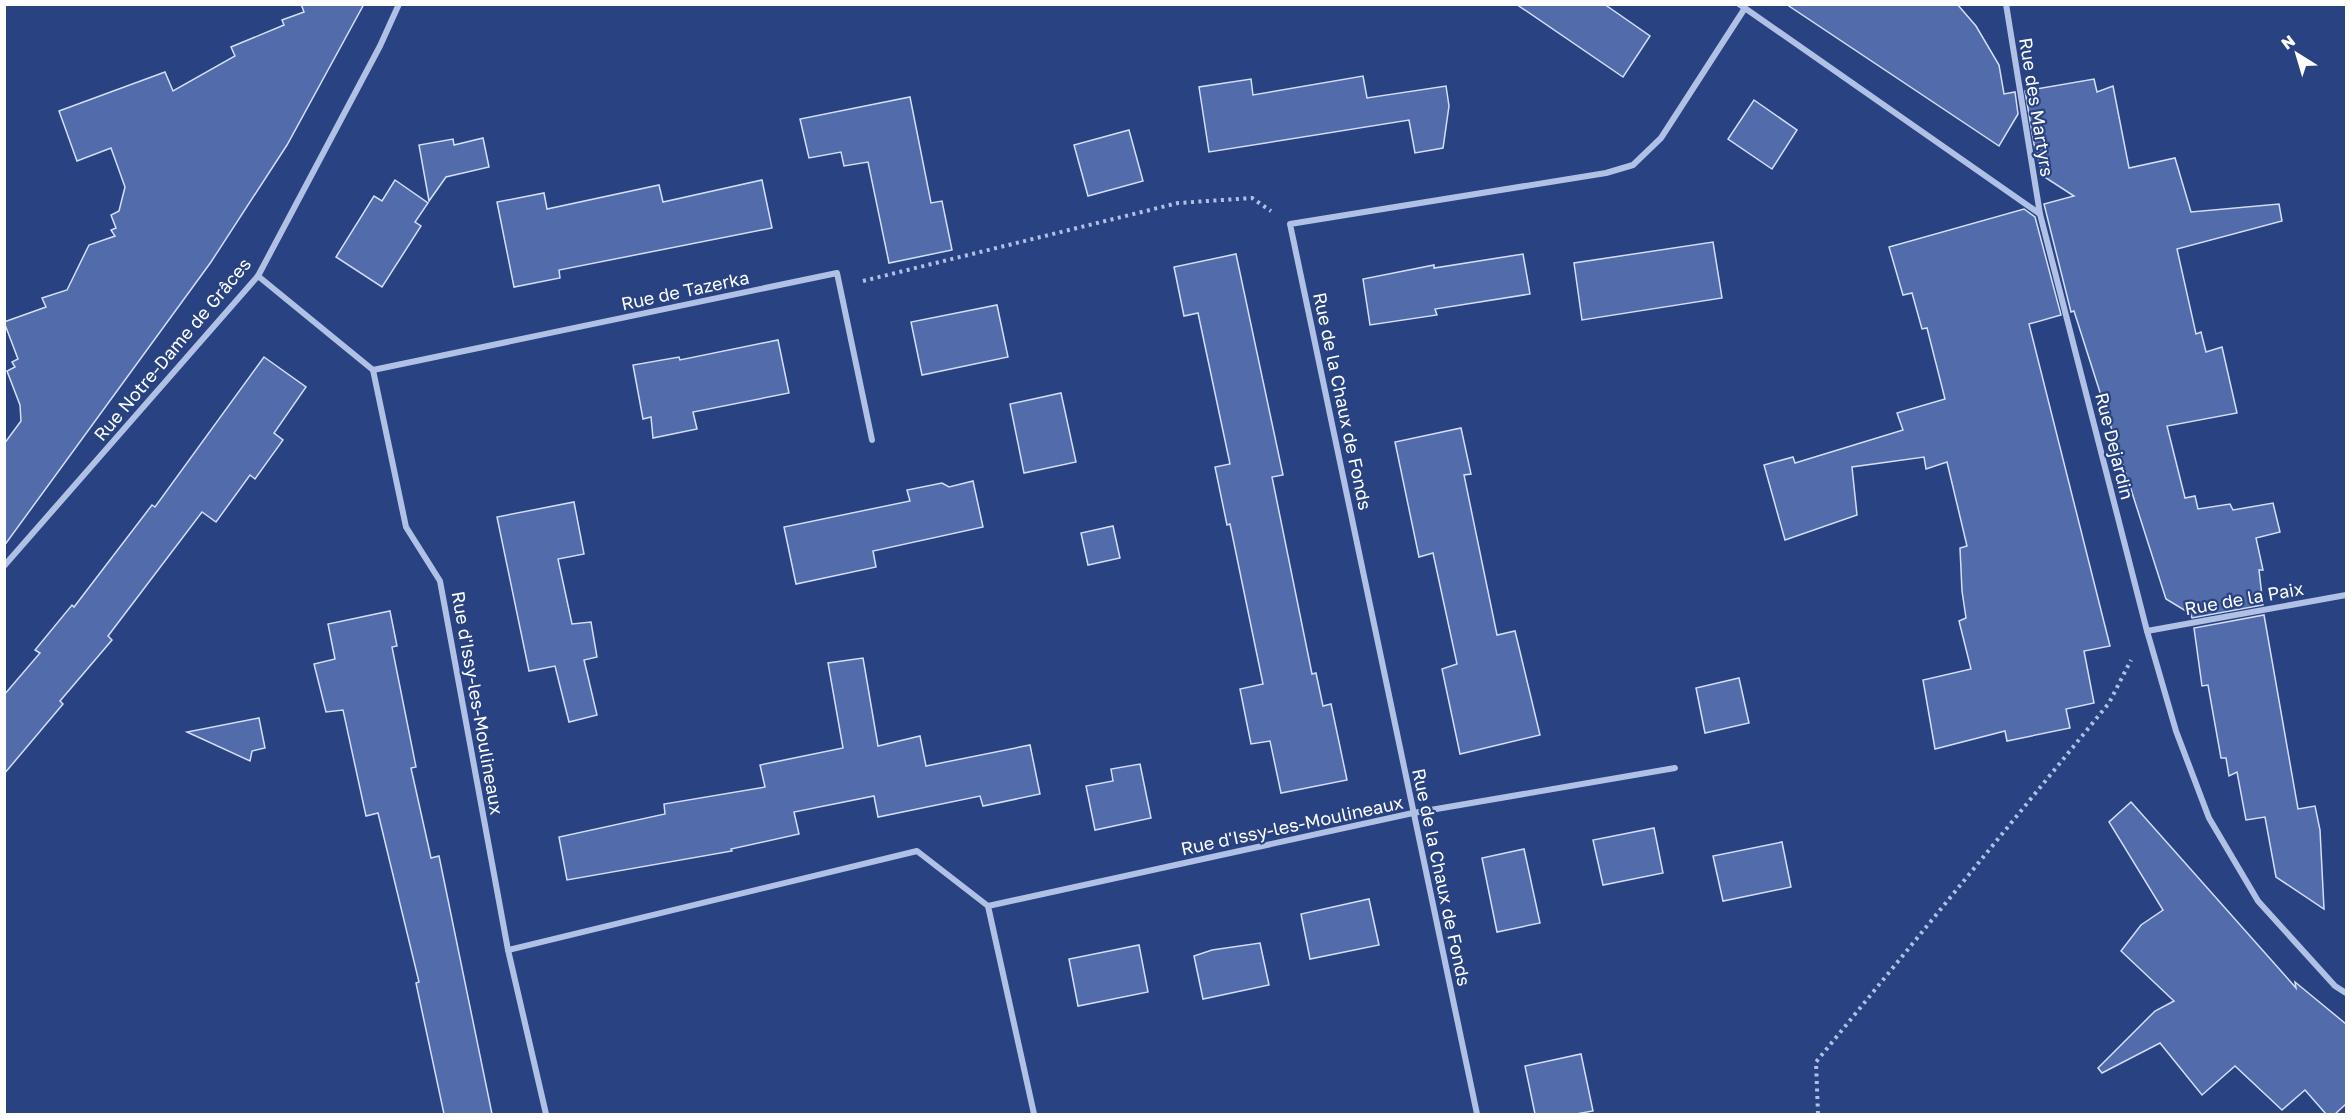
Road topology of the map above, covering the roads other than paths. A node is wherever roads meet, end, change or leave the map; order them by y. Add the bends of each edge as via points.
1 (399, 4) edge
2 (2006, 4) edge
3 (1742, 6) edge
4 (2040, 214) junction
5 (258, 276) junction
6 (373, 370) junction
7 (872, 440) dead end
8 (4, 566) edge
9 (2346, 595) edge
10 (2147, 631) junction
11 (1675, 768) dead end
12 (1413, 813) junction
13 (988, 906) junction
14 (508, 950) junction
15 (2346, 993) edge
16 (546, 1114) edge
17 (1034, 1114) edge
18 (1478, 1114) edge

1 - 5 street, Rue Notre-Dame de Grâces
2 - 4 street, Rue des Martyrs
3 - 4 street
3 - 12 street, Rue de la Chaux de Fonds via 1661,138 1633,165 1605,173 1290,224
4 - 10 street, Rue Dejardin
5 - 6 street
5 - 8 street, Rue Notre-Dame de Grâces
6 - 7 street, Rue de Tazerka via 837,273
6 - 14 street, Rue d'Issy-les-Moulineaux via 406,527 440,581
9 - 10 street, Rue de la Paix
10 - 15 street, Rue Dejardin via 2176,731 2209,818 2258,901 2335,986
11 - 12 street, Rue d'Issy-les-Moulineaux
12 - 13 street, Rue d'Issy-les-Moulineaux
12 - 18 street, Rue de la Chaux de Fonds
13 - 14 street via 917,851
13 - 17 street
14 - 16 street, Rue d'Issy-les-Moulineaux

